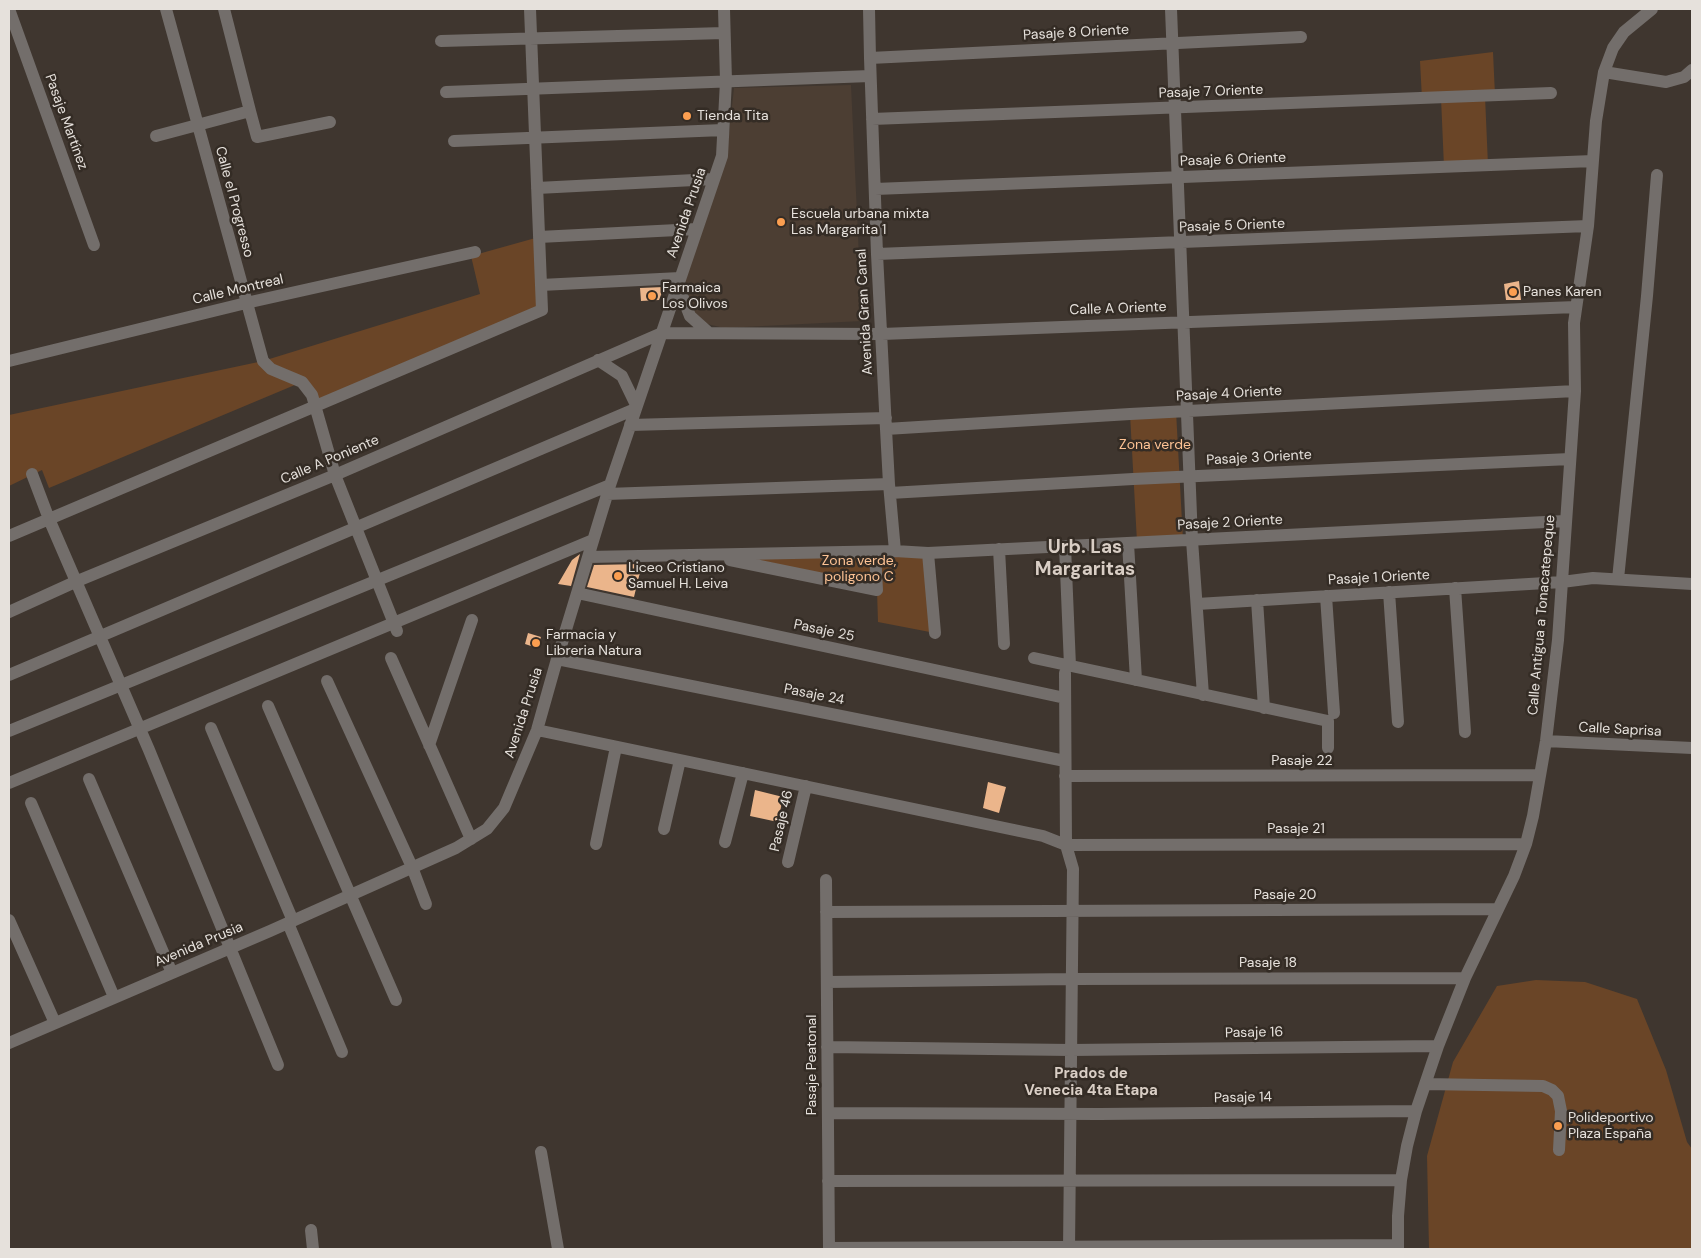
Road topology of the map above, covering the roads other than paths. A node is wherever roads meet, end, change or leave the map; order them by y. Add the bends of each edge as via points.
1 (9, 9) edge
2 (166, 9) edge
3 (224, 9) edge
4 (530, 9) edge
5 (724, 9) edge
6 (869, 9) edge
7 (1171, 9) edge
8 (1652, 9) edge
9 (724, 33) junction
10 (1302, 37) dead end
11 (531, 38) junction
12 (441, 41) dead end
13 (1172, 43) junction
14 (870, 58) junction
15 (1692, 70) edge
16 (1604, 72) junction
17 (870, 76) junction
18 (726, 81) junction
19 (533, 88) junction
20 (446, 92) dead end
21 (1551, 93) dead end
22 (1175, 108) junction
23 (250, 112) junction
24 (872, 119) junction
25 (330, 122) dead end
26 (197, 125) junction
27 (724, 130) junction
28 (156, 136) dead end
29 (535, 138) junction
30 (454, 141) dead end
31 (1593, 161) junction
32 (1657, 175) dead end
33 (1178, 177) junction
34 (714, 179) junction
35 (537, 188) junction
36 (875, 188) junction
37 (1588, 226) junction
38 (698, 228) junction
39 (539, 236) junction
40 (1181, 243) junction
41 (94, 244) dead end
42 (475, 252) dead end
43 (877, 254) junction
44 (679, 282) junction
45 (541, 285) junction
46 (246, 304) junction
47 (1576, 307) junction
48 (1184, 321) junction
49 (662, 333) junction
50 (709, 333) junction
51 (882, 334) junction
52 (598, 360) junction
53 (9, 361) edge
54 (1575, 391) junction
55 (315, 406) junction
56 (636, 407) junction
57 (1187, 411) junction
58 (886, 424) junction
59 (630, 426) junction
60 (1570, 459) junction
61 (32, 474) dead end
62 (335, 475) junction
63 (1190, 477) junction
64 (889, 489) junction
65 (609, 490) junction
66 (49, 519) junction
67 (1565, 521) junction
68 (356, 528) junction
69 (9, 536) edge
70 (593, 540) junction
71 (1192, 540) junction
72 (1128, 543) junction
73 (895, 546) junction
74 (1065, 546) junction
75 (999, 549) junction
76 (875, 552) junction
77 (928, 552) junction
78 (705, 555) junction
79 (588, 557) junction
80 (1618, 578) junction
81 (377, 580) junction
82 (75, 582) junction
83 (1562, 582) junction
84 (1692, 584) edge
85 (1455, 588) junction
86 (1390, 592) junction
87 (577, 593) junction
88 (1326, 596) junction
89 (1257, 600) junction
90 (1197, 604) junction
91 (9, 612) edge
92 (472, 620) dead end
93 (395, 627) junction
94 (935, 634) dead end
95 (99, 636) junction
96 (1004, 644) dead end
97 (391, 658) dead end
98 (1034, 658) dead end
99 (557, 659) junction
100 (1068, 670) junction
101 (9, 675) edge
102 (326, 680) dead end
103 (1136, 680) junction
104 (120, 685) junction
105 (1203, 695) junction
106 (1065, 698) junction
107 (268, 706) dead end
108 (1264, 708) junction
109 (1334, 713) dead end
110 (1398, 722) dead end
111 (140, 728) junction
112 (211, 728) dead end
113 (537, 730) junction
114 (9, 731) edge
115 (1465, 732) dead end
116 (1546, 741) junction
117 (430, 745) junction
118 (616, 746) junction
119 (1328, 748) dead end
120 (1692, 748) edge
121 (680, 760) junction
122 (1065, 761) junction
123 (743, 773) junction
124 (1539, 775) junction
125 (1065, 776) junction
126 (90, 779) dead end
127 (9, 783) edge
128 (806, 786) junction
129 (31, 803) dead end
130 (664, 829) dead end
131 (471, 839) junction
132 (725, 842) dead end
133 (596, 844) dead end
134 (1526, 844) junction
135 (1066, 845) junction
136 (788, 862) dead end
137 (412, 867) junction
138 (826, 880) dead end
139 (350, 895) junction
140 (426, 904) dead end
141 (1498, 909) junction
142 (826, 912) junction
143 (1072, 912) junction
144 (9, 920) edge
145 (290, 922) junction
146 (230, 948) junction
147 (172, 973) junction
148 (1465, 978) junction
149 (1072, 979) junction
150 (827, 982) junction
151 (114, 997) junction
152 (396, 1000) dead end
153 (55, 1023) junction
154 (9, 1043) edge
155 (827, 1046) junction
156 (1438, 1046) junction
157 (1071, 1050) junction
158 (342, 1052) dead end
159 (278, 1065) dead end
160 (1425, 1084) junction
161 (1416, 1111) junction
162 (828, 1113) junction
163 (1071, 1114) junction
164 (1559, 1150) dead end
165 (541, 1152) dead end
166 (1401, 1180) junction
167 (828, 1181) junction
168 (1070, 1181) junction
169 (311, 1230) dead end
170 (1398, 1247) edge
171 (829, 1248) edge
172 (1069, 1248) edge
173 (313, 1249) edge
174 (558, 1249) edge

1 - 41 street, Pasaje Martínez
2 - 26 street, Calle el Progresso
3 - 23 street
4 - 11 street
5 - 9 street, Avenida Prusia
6 - 14 street
7 - 13 street
8 - 16 street, Calle Antigua a Tonacatepeque via 1620,36
9 - 11 street
9 - 18 street, Avenida Prusia
10 - 13 street, Pasaje 8 Oriente
11 - 12 street
11 - 19 street
13 - 14 street, Pasaje 8 Oriente
13 - 22 street
14 - 17 street
15 - 16 street via 1684,77 1666,82
16 - 31 street, Calle Antigua a Tonacatepeque
17 - 18 street
17 - 24 street, Avenida Gran Canal
18 - 19 street
18 - 27 street, Avenida Prusia
19 - 20 street
19 - 29 street
21 - 22 street, Pasaje 7 Oriente
22 - 24 street, Pasaje 7 Oriente
22 - 33 street
23 - 25 street via 257,137
23 - 26 street
24 - 36 street, Avenida Gran Canal
26 - 28 street
26 - 46 street, Calle el Progresso
27 - 29 street
27 - 34 street, Avenida Prusia via 722,156
29 - 30 street
29 - 35 street
31 - 33 street, Pasaje 6 Oriente
31 - 37 street, Calle Antigua a Tonacatepeque
32 - 80 street
33 - 36 street, Pasaje 6 Oriente
33 - 40 street
34 - 35 street
34 - 38 street, Avenida Prusia
35 - 39 street
36 - 43 street, Avenida Gran Canal
37 - 40 street, Pasaje 5 Oriente
37 - 47 street, Calle Antigua a Tonacatepeque
38 - 39 street
38 - 44 street, Avenida Prusia
39 - 45 street
40 - 43 street, Pasaje 5 Oriente
40 - 48 street
42 - 46 street, Calle Montreal
43 - 51 street, Avenida Gran Canal
44 - 45 street
44 - 49 street, Avenida Prusia
44 - 50 street via 690,316
45 - 55 street via 542,310
46 - 53 street, Calle Montreal
46 - 55 street, Calle el Progresso via 263,361 271,369 302,382 312,395
47 - 48 street, Calle A Oriente
47 - 54 street, Calle Antigua a Tonacatepeque
48 - 51 street, Calle A Oriente
48 - 57 street
49 - 50 street, Calle A Oriente
49 - 52 street, Calle A Poniente
49 - 56 street, Avenida Prusia
50 - 51 street, Calle A Oriente
51 - 58 street, Avenida Gran Canal
52 - 56 street via 622,376
52 - 62 street, Calle A Poniente
54 - 57 street, Pasaje 4 Oriente
54 - 60 street, Calle Antigua a Tonacatepeque
55 - 62 street, Calle el Progresso
55 - 66 street
56 - 59 street, Avenida Prusia
56 - 68 street
57 - 58 street, Pasaje 4 Oriente
57 - 63 street
58 - 59 street, Pasaje 4 Oriente
58 - 64 street, Avenida Gran Canal
59 - 65 street, Avenida Prusia
60 - 63 street, Pasaje 3 Oriente
60 - 67 street, Calle Antigua a Tonacatepeque
61 - 66 street
62 - 68 street, Calle el Progresso
62 - 82 street, Calle A Poniente
63 - 64 street, Pasaje 3 Oriente
63 - 71 street
64 - 65 street, Pasaje 3 Oriente
64 - 73 street, Avenida Gran Canal
65 - 70 street, Avenida Prusia
65 - 81 street
66 - 69 street
66 - 82 street
67 - 71 street, Pasaje 2 Oriente
67 - 83 street, Calle Antigua a Tonacatepeque
68 - 81 street, Calle el Progresso
68 - 95 street
70 - 79 street, Avenida Prusia
70 - 93 street
71 - 72 street, Pasaje 2 Oriente
71 - 90 street
72 - 74 street, Pasaje 2 Oriente
72 - 103 street
73 - 76 street, Pasaje 2 Oriente
73 - 77 street, Pasaje 2 Oriente
74 - 75 street, Pasaje 2 Oriente
74 - 100 street
75 - 77 street, Pasaje 2 Oriente
75 - 96 street
76 - 78 street, Pasaje 2 Oriente
76 - 78 street via 877,590
77 - 94 street
78 - 79 street, Pasaje 2 Oriente
79 - 87 street, Avenida Prusia
80 - 83 street, Pasaje 1 Oriente
80 - 84 street, Pasaje 1 Oriente
81 - 93 street, Calle el Progresso
81 - 104 street
82 - 91 street, Calle A Poniente
82 - 95 street
83 - 85 street, Pasaje 1 Oriente
83 - 116 street, Calle Antigua a Tonacatepeque
85 - 86 street, Pasaje 1 Oriente
85 - 115 street
86 - 88 street, Pasaje 1 Oriente
86 - 110 street
87 - 99 street, Avenida Prusia
87 - 106 street, Pasaje 25
88 - 89 street, Pasaje 1 Oriente
88 - 109 street
89 - 90 street, Pasaje 1 Oriente
89 - 108 street
90 - 105 street
92 - 117 street
93 - 111 street
95 - 101 street
95 - 104 street
97 - 117 street
98 - 100 street
99 - 113 street, Avenida Prusia
99 - 122 street, Pasaje 24
100 - 103 street
100 - 106 street
102 - 137 street
103 - 105 street
104 - 111 street
104 - 114 street
105 - 108 street
106 - 122 street
107 - 139 street
108 - 119 street via 1328,722
111 - 127 street
111 - 146 street
112 - 145 street
113 - 118 street
113 - 131 street, Avenida Prusia via 504,808 487,829
116 - 120 street, Calle Saprisa
116 - 124 street, Calle Antigua a Tonacatepeque
117 - 131 street
118 - 121 street
118 - 133 street
121 - 123 street
121 - 130 street
122 - 125 street
123 - 128 street
123 - 132 street
124 - 125 street, Pasaje 22
124 - 134 street, Calle Antigua a Tonacatepeque
125 - 135 street
126 - 147 street
128 - 135 street via 1043,836
128 - 136 street, Pasaje 46
129 - 151 street
131 - 137 street, Avenida Prusia
134 - 135 street, Pasaje 21
134 - 141 street, Calle Antigua a Tonacatepeque
135 - 143 street via 1073,869
137 - 139 street, Avenida Prusia
137 - 140 street
138 - 142 street, Pasaje Peatonal
139 - 145 street, Avenida Prusia
139 - 152 street
141 - 143 street, Pasaje 20
141 - 148 street, Calle Antigua a Tonacatepeque
142 - 143 street, Pasaje 20
142 - 150 street, Pasaje Peatonal
143 - 149 street
144 - 153 street
145 - 146 street, Avenida Prusia
145 - 158 street
146 - 147 street, Avenida Prusia
146 - 159 street
147 - 151 street, Avenida Prusia
148 - 149 street, Pasaje 18
148 - 156 street, Calle Antigua a Tonacatepeque
149 - 150 street, Pasaje 18
149 - 157 street
150 - 155 street, Pasaje Peatonal
151 - 153 street, Avenida Prusia
153 - 154 street, Avenida Prusia
155 - 157 street, Pasaje 16
155 - 162 street, Pasaje Peatonal
156 - 157 street, Pasaje 16
156 - 160 street, Calle Antigua a Tonacatepeque
157 - 163 street
160 - 161 street, Calle Antigua a Tonacatepeque
160 - 164 street via 1543,1086 1552,1090 1558,1096 1561,1111
161 - 163 street, Pasaje 14
161 - 166 street, Calle Antigua a Tonacatepeque
162 - 163 street, Pasaje 14
162 - 167 street, Pasaje Peatonal
163 - 168 street
165 - 174 street
166 - 168 street
166 - 170 street, Calle Antigua a Tonacatepeque
167 - 168 street
167 - 171 street, Pasaje Peatonal
168 - 172 street
169 - 173 street
170 - 172 street
171 - 172 street

